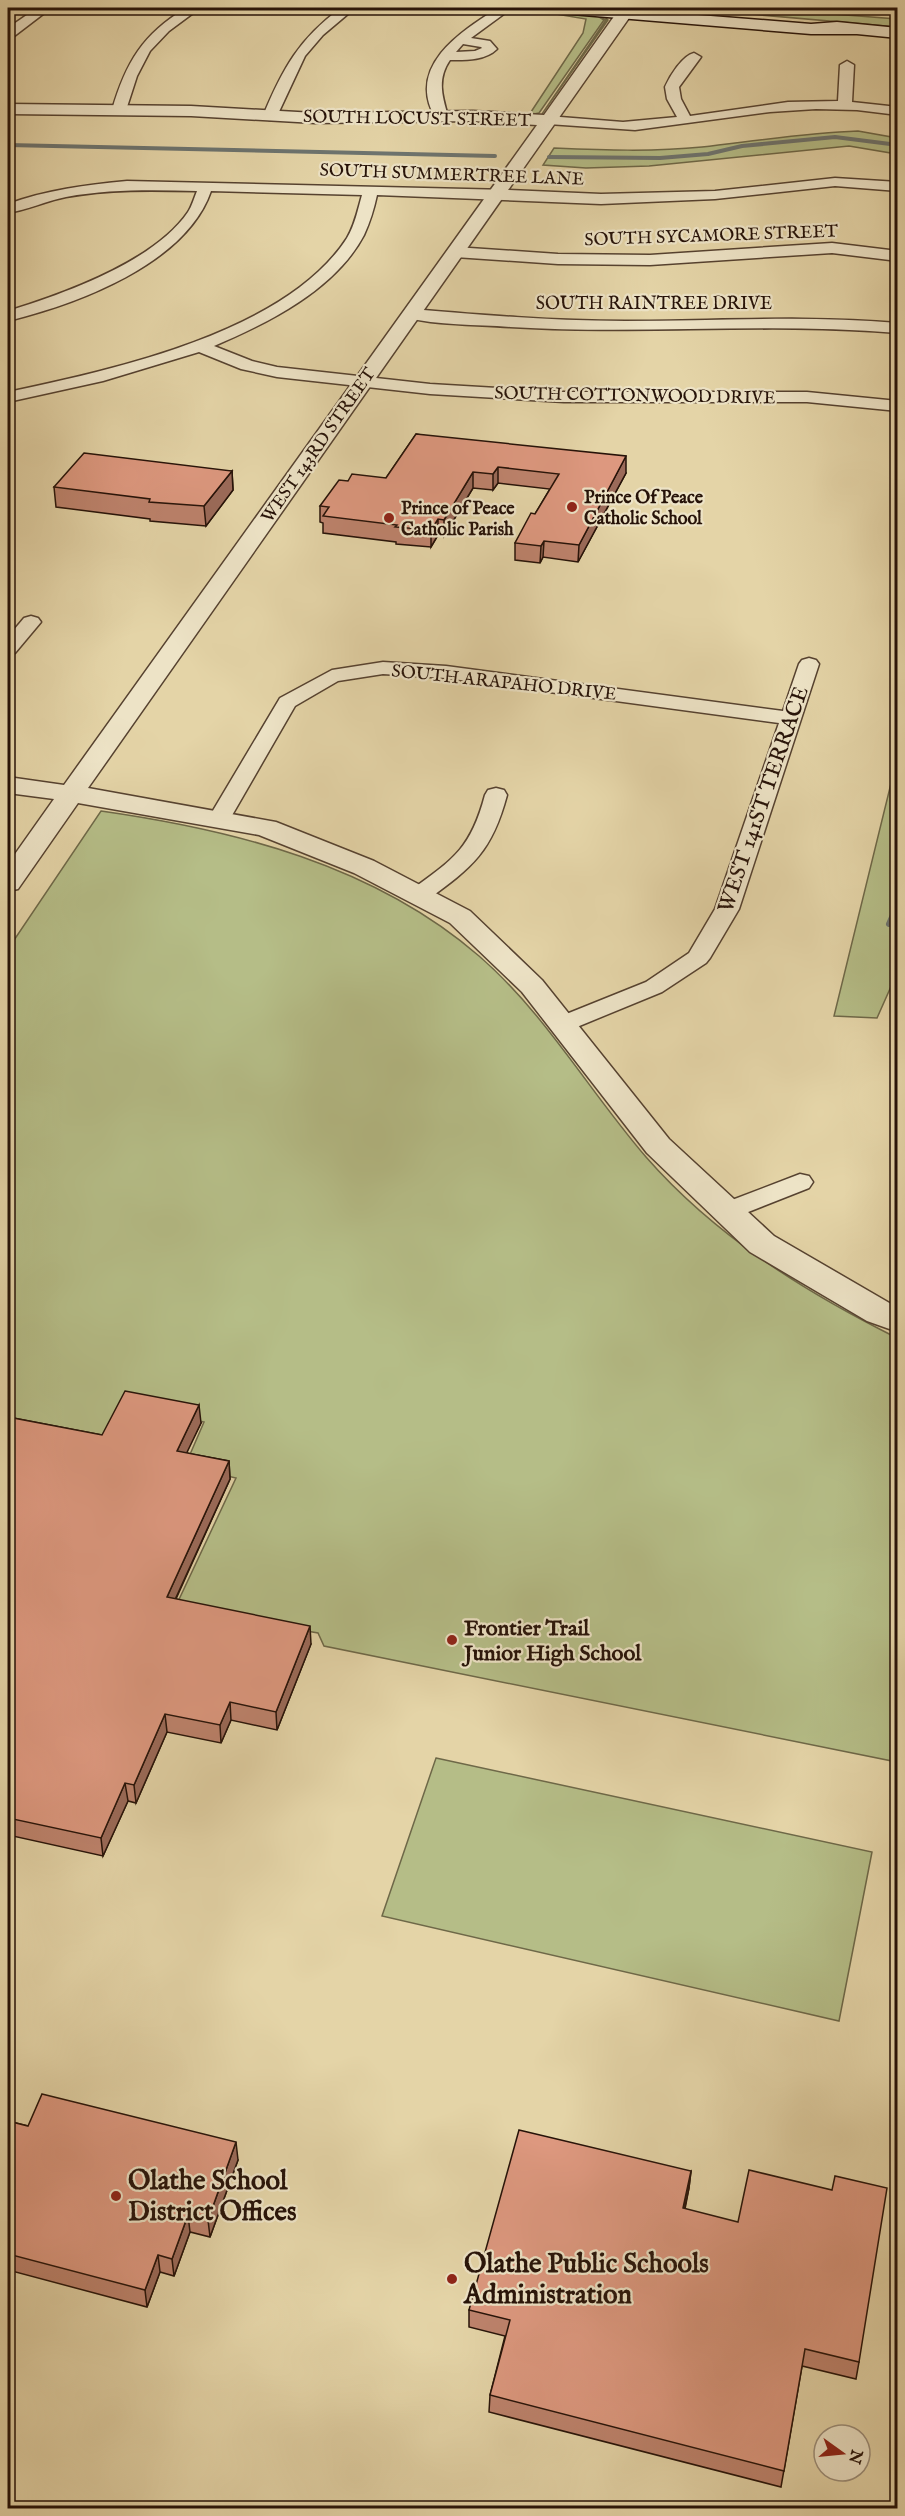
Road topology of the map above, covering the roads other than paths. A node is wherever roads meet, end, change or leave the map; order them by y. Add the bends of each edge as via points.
1 (45, 8) edge
2 (194, 8) edge
3 (349, 8) edge
4 (506, 8) edge
5 (559, 8) edge
6 (627, 9) edge
7 (897, 33) edge
8 (8, 34) edge
9 (460, 40) junction
10 (446, 56) junction
11 (694, 57) dead end
12 (847, 65) dead end
13 (844, 105) junction
14 (8, 109) edge
15 (119, 110) junction
16 (897, 111) edge
17 (270, 116) junction
18 (441, 116) junction
19 (548, 120) junction
20 (686, 120) junction
21 (206, 186) junction
22 (897, 187) edge
23 (371, 191) junction
24 (8, 194) edge
25 (495, 194) junction
26 (30, 201) junction
27 (8, 209) edge
28 (454, 252) junction
29 (897, 256) edge
30 (411, 314) junction
31 (8, 316) edge
32 (897, 328) edge
33 (197, 345) junction
34 (363, 382) junction
35 (8, 397) edge
36 (897, 406) edge
37 (31, 622) dead end
38 (8, 649) edge
39 (808, 664) dead end
40 (791, 718) junction
41 (8, 785) edge
42 (70, 794) junction
43 (496, 795) dead end
44 (219, 819) junction
45 (8, 883) edge
46 (419, 895) junction
47 (563, 1024) junction
48 (800, 1182) dead end
49 (728, 1212) junction
50 (897, 1321) edge

1 - 8 street
2 - 15 street via 163,28 142,49
3 - 17 street via 299,53
4 - 9 street
5 - 6 street
6 - 7 street via 811,29
6 - 19 street, WEST 143RD STREET
9 - 10 street
9 - 10 street via 485,44 490,49 483,54
10 - 18 street via 435,79 434,93
11 - 20 street via 670,89
12 - 13 street
13 - 16 street, SOUTH LOCUST STREET
13 - 20 street, SOUTH LOCUST STREET via 788,106
14 - 15 street, SOUTH LOCUST STREET
15 - 17 street, SOUTH LOCUST STREET
17 - 18 street, SOUTH LOCUST STREET
18 - 19 street, SOUTH LOCUST STREET
19 - 20 street, SOUTH LOCUST STREET via 626,126
19 - 25 street, WEST 143RD STREET
21 - 23 street, SOUTH SUMMERTREE LANE
21 - 26 street, SOUTH SUMMERTREE LANE via 101,188
21 - 31 street via 191,218 148,255 98,283
22 - 25 street, SOUTH SUMMERTREE LANE via 859,182 819,183 636,199
23 - 25 street, SOUTH SUMMERTREE LANE
23 - 33 street via 353,241 324,274 283,304
24 - 26 street
25 - 28 street, WEST 143RD STREET
26 - 27 street, SOUTH SUMMERTREE LANE
28 - 29 street, SOUTH SYCAMORE STREET via 639,260 832,248
28 - 30 street, WEST 143RD STREET
30 - 32 street, SOUTH RAINTREE DRIVE via 601,326 805,322
30 - 34 street, WEST 143RD STREET
33 - 34 street, SOUTH COTTONWOOD DRIVE via 257,368
33 - 35 street via 111,374
34 - 36 street, SOUTH COTTONWOOD DRIVE via 553,397 786,396
34 - 42 street, WEST 143RD STREET
37 - 38 street
39 - 40 street, WEST 141ST TERRACE
40 - 44 street, SOUTH ARAPAHO DRIVE via 446,672 383,668 332,676 287,702
40 - 47 street, WEST 141ST TERRACE via 727,909 698,958 654,987
41 - 42 street
42 - 44 street
42 - 45 street, WEST 143RD STREET
43 - 46 street via 489,824 478,845 459,867
44 - 46 street via 266,828 364,867
46 - 47 street via 460,918 532,986
47 - 49 street via 658,1146
48 - 49 street
49 - 50 street via 762,1244

